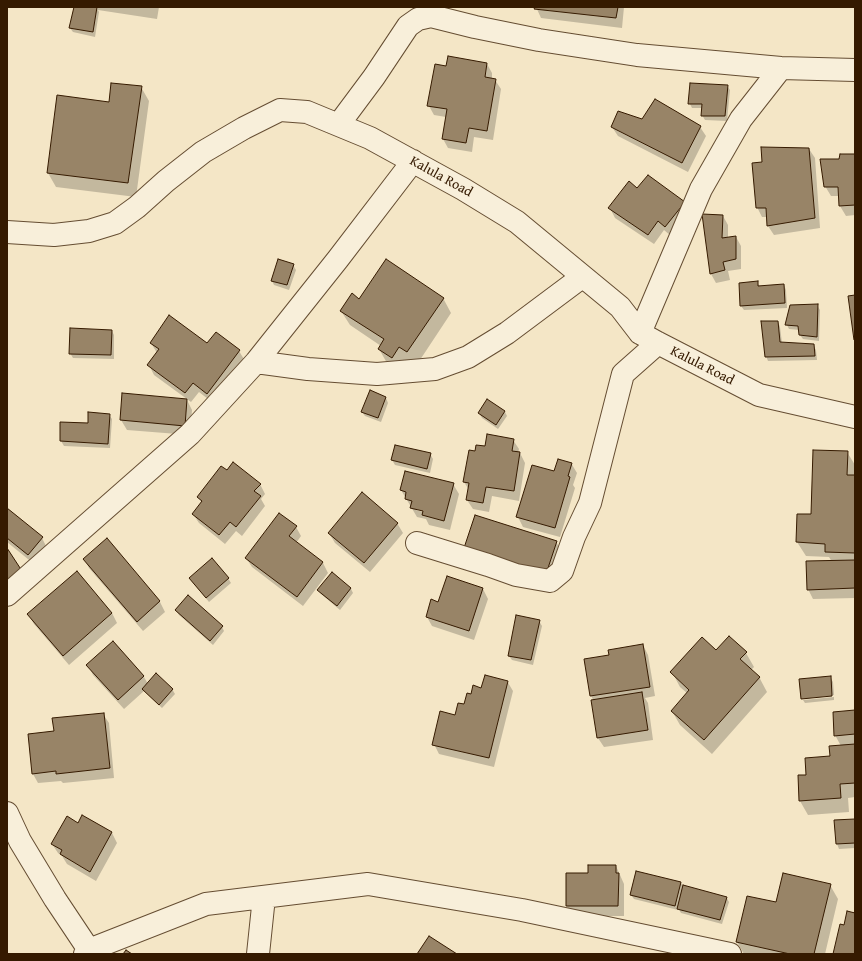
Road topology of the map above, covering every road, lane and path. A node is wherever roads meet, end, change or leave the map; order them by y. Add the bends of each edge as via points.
1 (781, 68) junction
2 (855, 70) edge
3 (339, 124) junction
4 (413, 161) junction
5 (7, 232) edge
6 (582, 277) junction
7 (649, 338) junction
8 (256, 362) junction
9 (855, 417) edge
10 (417, 543) dead end
11 (7, 595) edge
12 (7, 813) edge
13 (264, 897) junction
14 (87, 952) edge
15 (258, 954) edge
16 (730, 954) edge

1 - 2 street
1 - 3 street via 637,55 539,40 432,16 418,18 408,26
1 - 7 street via 741,119 701,189
3 - 4 street, Kalula Road
3 - 5 street, Kalula Road via 307,112 280,110 203,152 115,223 89,231 54,235
4 - 6 street, Kalula Road via 516,222
4 - 8 street
6 - 7 street, Kalula Road via 620,307
6 - 8 street via 508,333 468,357 435,369 377,374
7 - 9 street, Kalula Road via 759,395
7 - 10 street via 623,374 590,503 562,571 550,581 516,575
8 - 11 street via 190,434
12 - 14 street via 20,841
13 - 14 street via 206,904
13 - 15 street
13 - 16 street via 368,884 522,910

